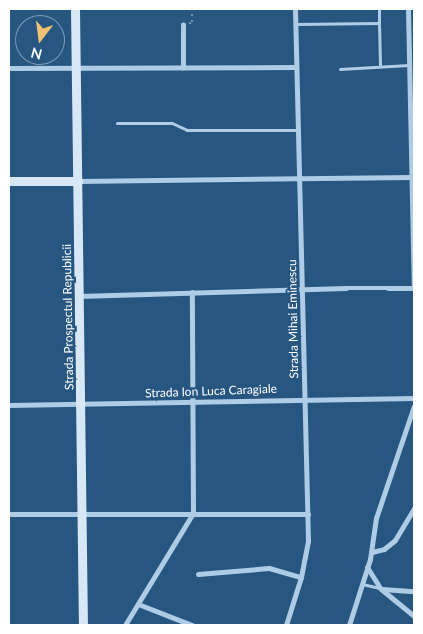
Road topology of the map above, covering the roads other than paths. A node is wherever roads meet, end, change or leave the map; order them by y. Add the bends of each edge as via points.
1 (76, 9) edge
2 (295, 9) edge
3 (379, 9) edge
4 (408, 9) edge
5 (379, 23) junction
6 (296, 24) junction
7 (183, 25) road end
8 (380, 65) junction
9 (412, 65) edge
10 (296, 67) junction
11 (9, 68) edge
12 (183, 68) junction
13 (76, 69) junction
14 (340, 69) dead end
15 (116, 123) dead end
16 (298, 130) junction
17 (413, 177) edge
18 (299, 180) junction
19 (9, 181) edge
20 (78, 181) junction
21 (414, 286) edge
22 (346, 288) joint
23 (388, 288) joint
24 (303, 290) junction
25 (192, 292) junction
26 (79, 296) junction
27 (305, 398) junction
28 (414, 398) edge
29 (192, 402) junction
30 (9, 404) edge
31 (82, 404) junction
32 (414, 406) edge
33 (414, 508) edge
34 (193, 513) junction
35 (9, 514) edge
36 (82, 514) junction
37 (308, 514) junction
38 (372, 552) junction
39 (367, 567) junction
40 (198, 574) dead end
41 (301, 577) junction
42 (360, 583) junction
43 (381, 589) junction
44 (414, 591) edge
45 (138, 604) junction
46 (414, 616) edge
47 (83, 625) edge
48 (125, 625) edge
49 (192, 625) edge
50 (286, 625) edge
51 (349, 625) edge

1 - 13 main road, Strada Prospectul Republicii
2 - 6 street, Strada Mihai Eminescu
3 - 5 lane
4 - 9 street
5 - 6 lane
5 - 8 lane
6 - 10 street, Strada Mihai Eminescu
7 - 12 street
8 - 9 lane
8 - 14 lane
9 - 17 street
10 - 12 street
10 - 16 street, Strada Mihai Eminescu
11 - 13 street
12 - 13 street
13 - 20 main road, Strada Prospectul Republicii
15 - 16 lane via 172,123 187,130
16 - 18 street, Strada Mihai Eminescu
17 - 18 street
17 - 21 street
18 - 20 street
18 - 24 street, Strada Mihai Eminescu
19 - 20 main road
20 - 26 main road, Strada Prospectul Republicii
21 - 23 street
22 - 23 street
22 - 24 street
24 - 25 street
24 - 27 street, Strada Mihai Eminescu
25 - 26 street
25 - 29 street
26 - 31 main road, Strada Prospectul Republicii
27 - 28 street, Strada Ion Luca Caragiale
27 - 29 street, Strada Ion Luca Caragiale
27 - 37 street, Strada Mihai Eminescu
29 - 31 street, Strada Ion Luca Caragiale
29 - 34 street
30 - 31 street, Strada Ion Luca Caragiale
31 - 36 main road, Strada Prospectul Republicii
32 - 38 street via 376,518
33 - 38 street via 396,540 384,549
34 - 36 street
34 - 37 street
34 - 45 street
35 - 36 street
36 - 47 main road, Strada Prospectul Republicii
37 - 41 street, Strada Mihai Eminescu via 308,540
38 - 39 street
39 - 42 street
39 - 43 street
40 - 41 street via 269,568
41 - 50 street, Strada Mihai Eminescu
42 - 43 lane
42 - 51 street
43 - 44 street
43 - 46 street
45 - 48 street
45 - 49 street

